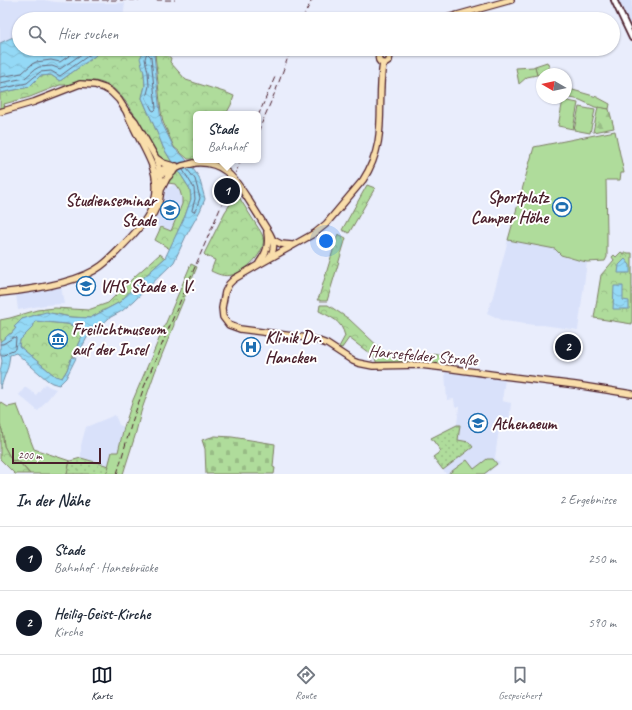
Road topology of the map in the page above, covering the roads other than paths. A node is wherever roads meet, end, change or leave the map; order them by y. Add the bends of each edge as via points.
1 (511, 0) edge
2 (614, 0) edge
3 (468, 12) edge
4 (620, 12) edge
5 (620, 13) edge
6 (632, 38) edge
7 (379, 56) edge
8 (390, 56) edge
9 (384, 64) junction
10 (0, 112) edge
11 (140, 134) junction
12 (175, 168) junction
13 (161, 171) junction
14 (147, 219) junction
15 (266, 229) junction
16 (273, 240) junction
17 (290, 247) junction
18 (273, 251) junction
19 (258, 265) junction
20 (0, 294) edge
21 (632, 394) edge

1 - 3 main road
2 - 4 street
5 - 6 street
7 - 9 main road via 379,60
8 - 9 main road via 390,60
9 - 17 main road via 378,147 364,180 326,224
10 - 11 main road via 82,84 95,85 108,90 117,98 135,120
11 - 13 main road
11 - 13 main road via 156,158
12 - 13 main road
12 - 13 main road
12 - 15 main road, bridge via 195,163 218,166 238,183
13 - 14 main road via 152,210
13 - 14 main road via 160,200 157,208
14 - 20 main road via 101,266 84,275 63,282
15 - 16 main road
15 - 18 main road
16 - 17 main road
16 - 18 main road
17 - 18 main road
18 - 19 main road via 268,259
18 - 19 main road via 265,254
19 - 21 main road, Harsefelder Straße via 234,279 225,292 223,317 229,325 240,329 319,341 353,362 366,365 420,365

